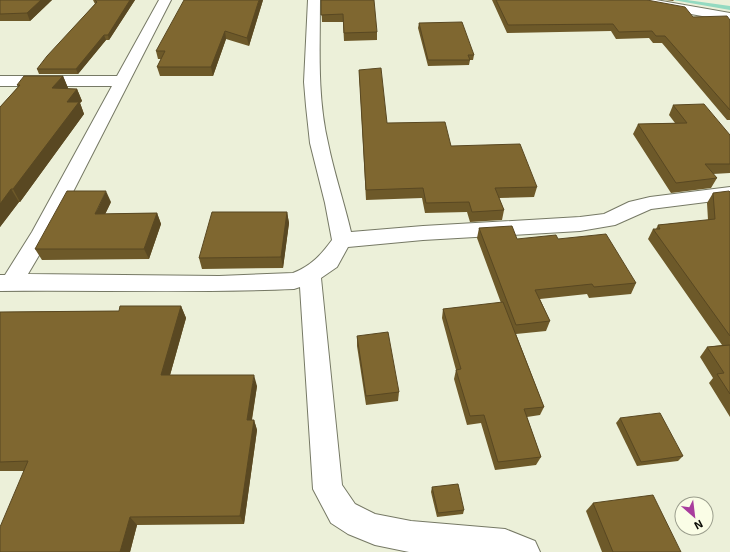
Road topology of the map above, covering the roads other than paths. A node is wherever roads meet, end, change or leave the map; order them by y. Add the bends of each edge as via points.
1 (165, 0) edge
2 (314, 0) edge
3 (635, 0) edge
4 (730, 18) edge
5 (123, 80) junction
6 (0, 81) edge
7 (730, 193) edge
8 (342, 240) junction
9 (310, 275) junction
10 (5, 283) edge
11 (524, 552) edge

1 - 5 street
2 - 8 street via 314,106 319,143
3 - 4 street
5 - 6 street
5 - 10 street via 41,235
7 - 8 street via 650,203 608,220 587,223
8 - 9 street via 329,261
9 - 10 street via 294,281 219,284
9 - 11 street via 328,489 343,514 367,528 423,539 514,546

